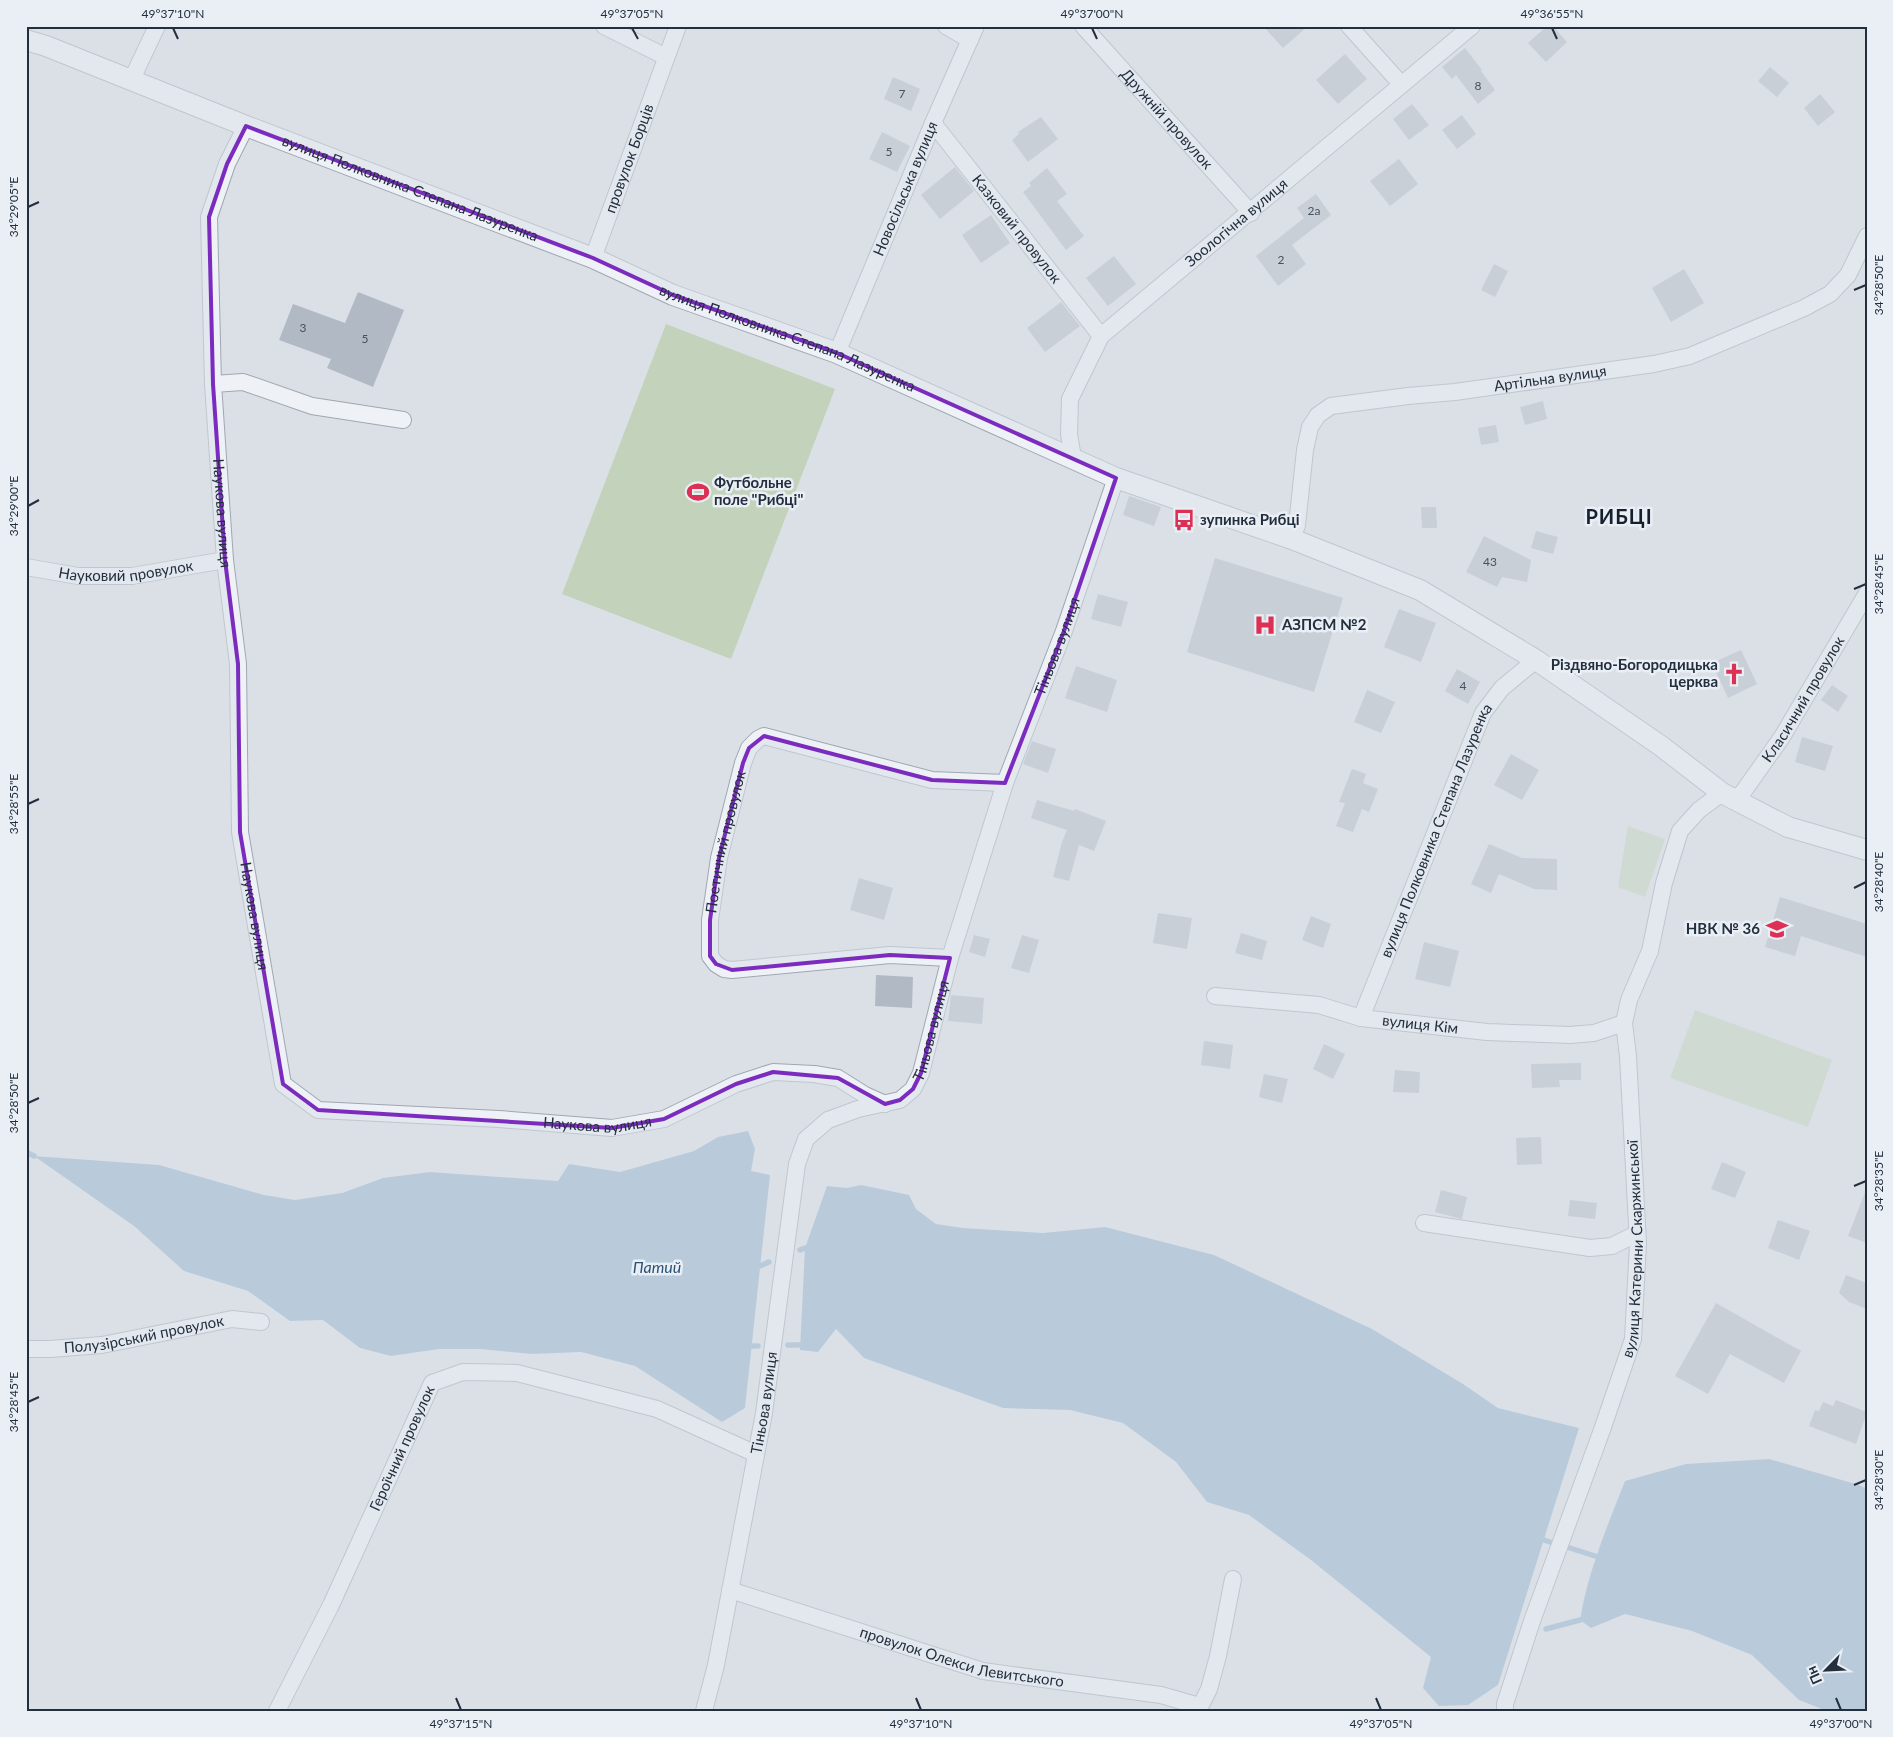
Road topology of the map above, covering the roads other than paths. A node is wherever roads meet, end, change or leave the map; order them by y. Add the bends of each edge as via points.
1 (157, 26) edge
2 (604, 26) edge
3 (678, 26) edge
4 (946, 26) edge
5 (1083, 26) edge
6 (1349, 26) edge
7 (1472, 26) edge
8 (973, 33) edge
9 (26, 40) edge
10 (666, 57) junction
11 (131, 81) junction
12 (1401, 84) junction
13 (933, 123) junction
14 (246, 126) junction
15 (1251, 213) junction
16 (1867, 236) edge
17 (593, 258) junction
18 (1101, 336) junction
19 (837, 353) junction
20 (213, 384) junction
21 (403, 420) dead end
22 (1073, 458) junction
23 (1116, 478) junction
24 (1292, 539) junction
25 (225, 560) junction
26 (26, 567) edge
27 (1867, 593) edge
28 (1536, 660) junction
29 (1005, 783) junction
30 (1729, 797) junction
31 (1867, 850) edge
32 (950, 958) junction
33 (1215, 996) dead end
34 (1360, 1018) junction
35 (1624, 1023) junction
36 (885, 1104) junction
37 (1424, 1223) dead end
38 (1636, 1234) junction
39 (261, 1322) dead end
40 (26, 1349) edge
41 (756, 1454) junction
42 (1233, 1579) dead end
43 (730, 1590) junction
44 (1199, 1708) edge
45 (277, 1711) edge
46 (704, 1711) edge
47 (1505, 1711) edge

1 - 11 street
2 - 10 street
3 - 10 street, провулок Борців
4 - 8 street
5 - 15 street, Дружній провулок
6 - 12 street
7 - 12 street, Зоологічна вулиця
8 - 13 street, Новосільська вулиця
9 - 11 street, вулиця Полковника Степана Лазуренка
10 - 17 street, провулок Борців
11 - 14 street, вулиця Полковника Степана Лазуренка
12 - 15 street, Зоологічна вулиця
13 - 18 street, Казковий провулок
13 - 19 street, Новосільська вулиця
14 - 17 street, вулиця Полковника Степана Лазуренка
14 - 20 street, Наукова вулиця via 227,164 209,217
15 - 18 street, Зоологічна вулиця
16 - 24 street, Артільна вулиця via 1848,275 1830,294 1690,356 1464,391 1331,406 1318,415 1310,427 1297,525
17 - 19 street, вулиця Полковника Степана Лазуренка via 673,295
18 - 22 street, Зоологічна вулиця via 1070,399 1069,434
19 - 22 street, вулиця Полковника Степана Лазуренка
20 - 21 street via 243,382 312,406
20 - 25 street, Наукова вулиця
22 - 23 street, вулиця Полковника Степана Лазуренка
23 - 24 street, вулиця Полковника Степана Лазуренка
23 - 29 street, Тіньова вулиця via 1064,631
24 - 28 street, вулиця Полковника Степана Лазуренка via 1420,590
25 - 26 street, Науковий провулок via 132,576 78,576
25 - 36 street, Наукова вулиця via 238,664 240,832 283,1084 318,1110 612,1128 664,1120 736,1084 773,1072 838,1078
27 - 30 street, Класичний провулок via 1782,737 1743,792
28 - 30 street, вулиця Полковника Степана Лазуренка
28 - 34 street, вулиця Полковника Степана Лазуренка via 1502,688 1483,713
29 - 32 street, Тіньова вулиця
29 - 32 street, Поетичний провулок via 932,780 764,736 749,748 743,763 719,858 710,920 710,956 716,964 732,970 890,955
30 - 31 street, вулиця Полковника Степана Лазуренка via 1788,827
30 - 35 street, вулиця Катерини Скаржинської via 1699,810 1680,831 1664,883 1650,951 1629,1000
32 - 36 street, Тіньова вулиця via 921,1073 913,1089 900,1100
33 - 34 street, вулиця Кім via 1319,1005
34 - 35 street, вулиця Кім via 1487,1032 1570,1035
35 - 38 street, вулиця Катерини Скаржинської
36 - 41 street, Тіньова вулиця via 828,1120 806,1139 797,1164
37 - 38 street via 1590,1248 1612,1246
38 - 47 street, вулиця Катерини Скаржинської via 1633,1339 1532,1621
39 - 40 street, Полузірський провулок via 232,1319 102,1345
41 - 43 street, Тіньова вулиця
41 - 45 street, Героїчний провулок via 657,1408 517,1373 464,1372 432,1383 331,1605
42 - 44 street, провулок Олекси Левитського via 1209,1689
43 - 44 street, провулок Олекси Левитського via 983,1671 1161,1694
43 - 46 street, Тіньова вулиця

